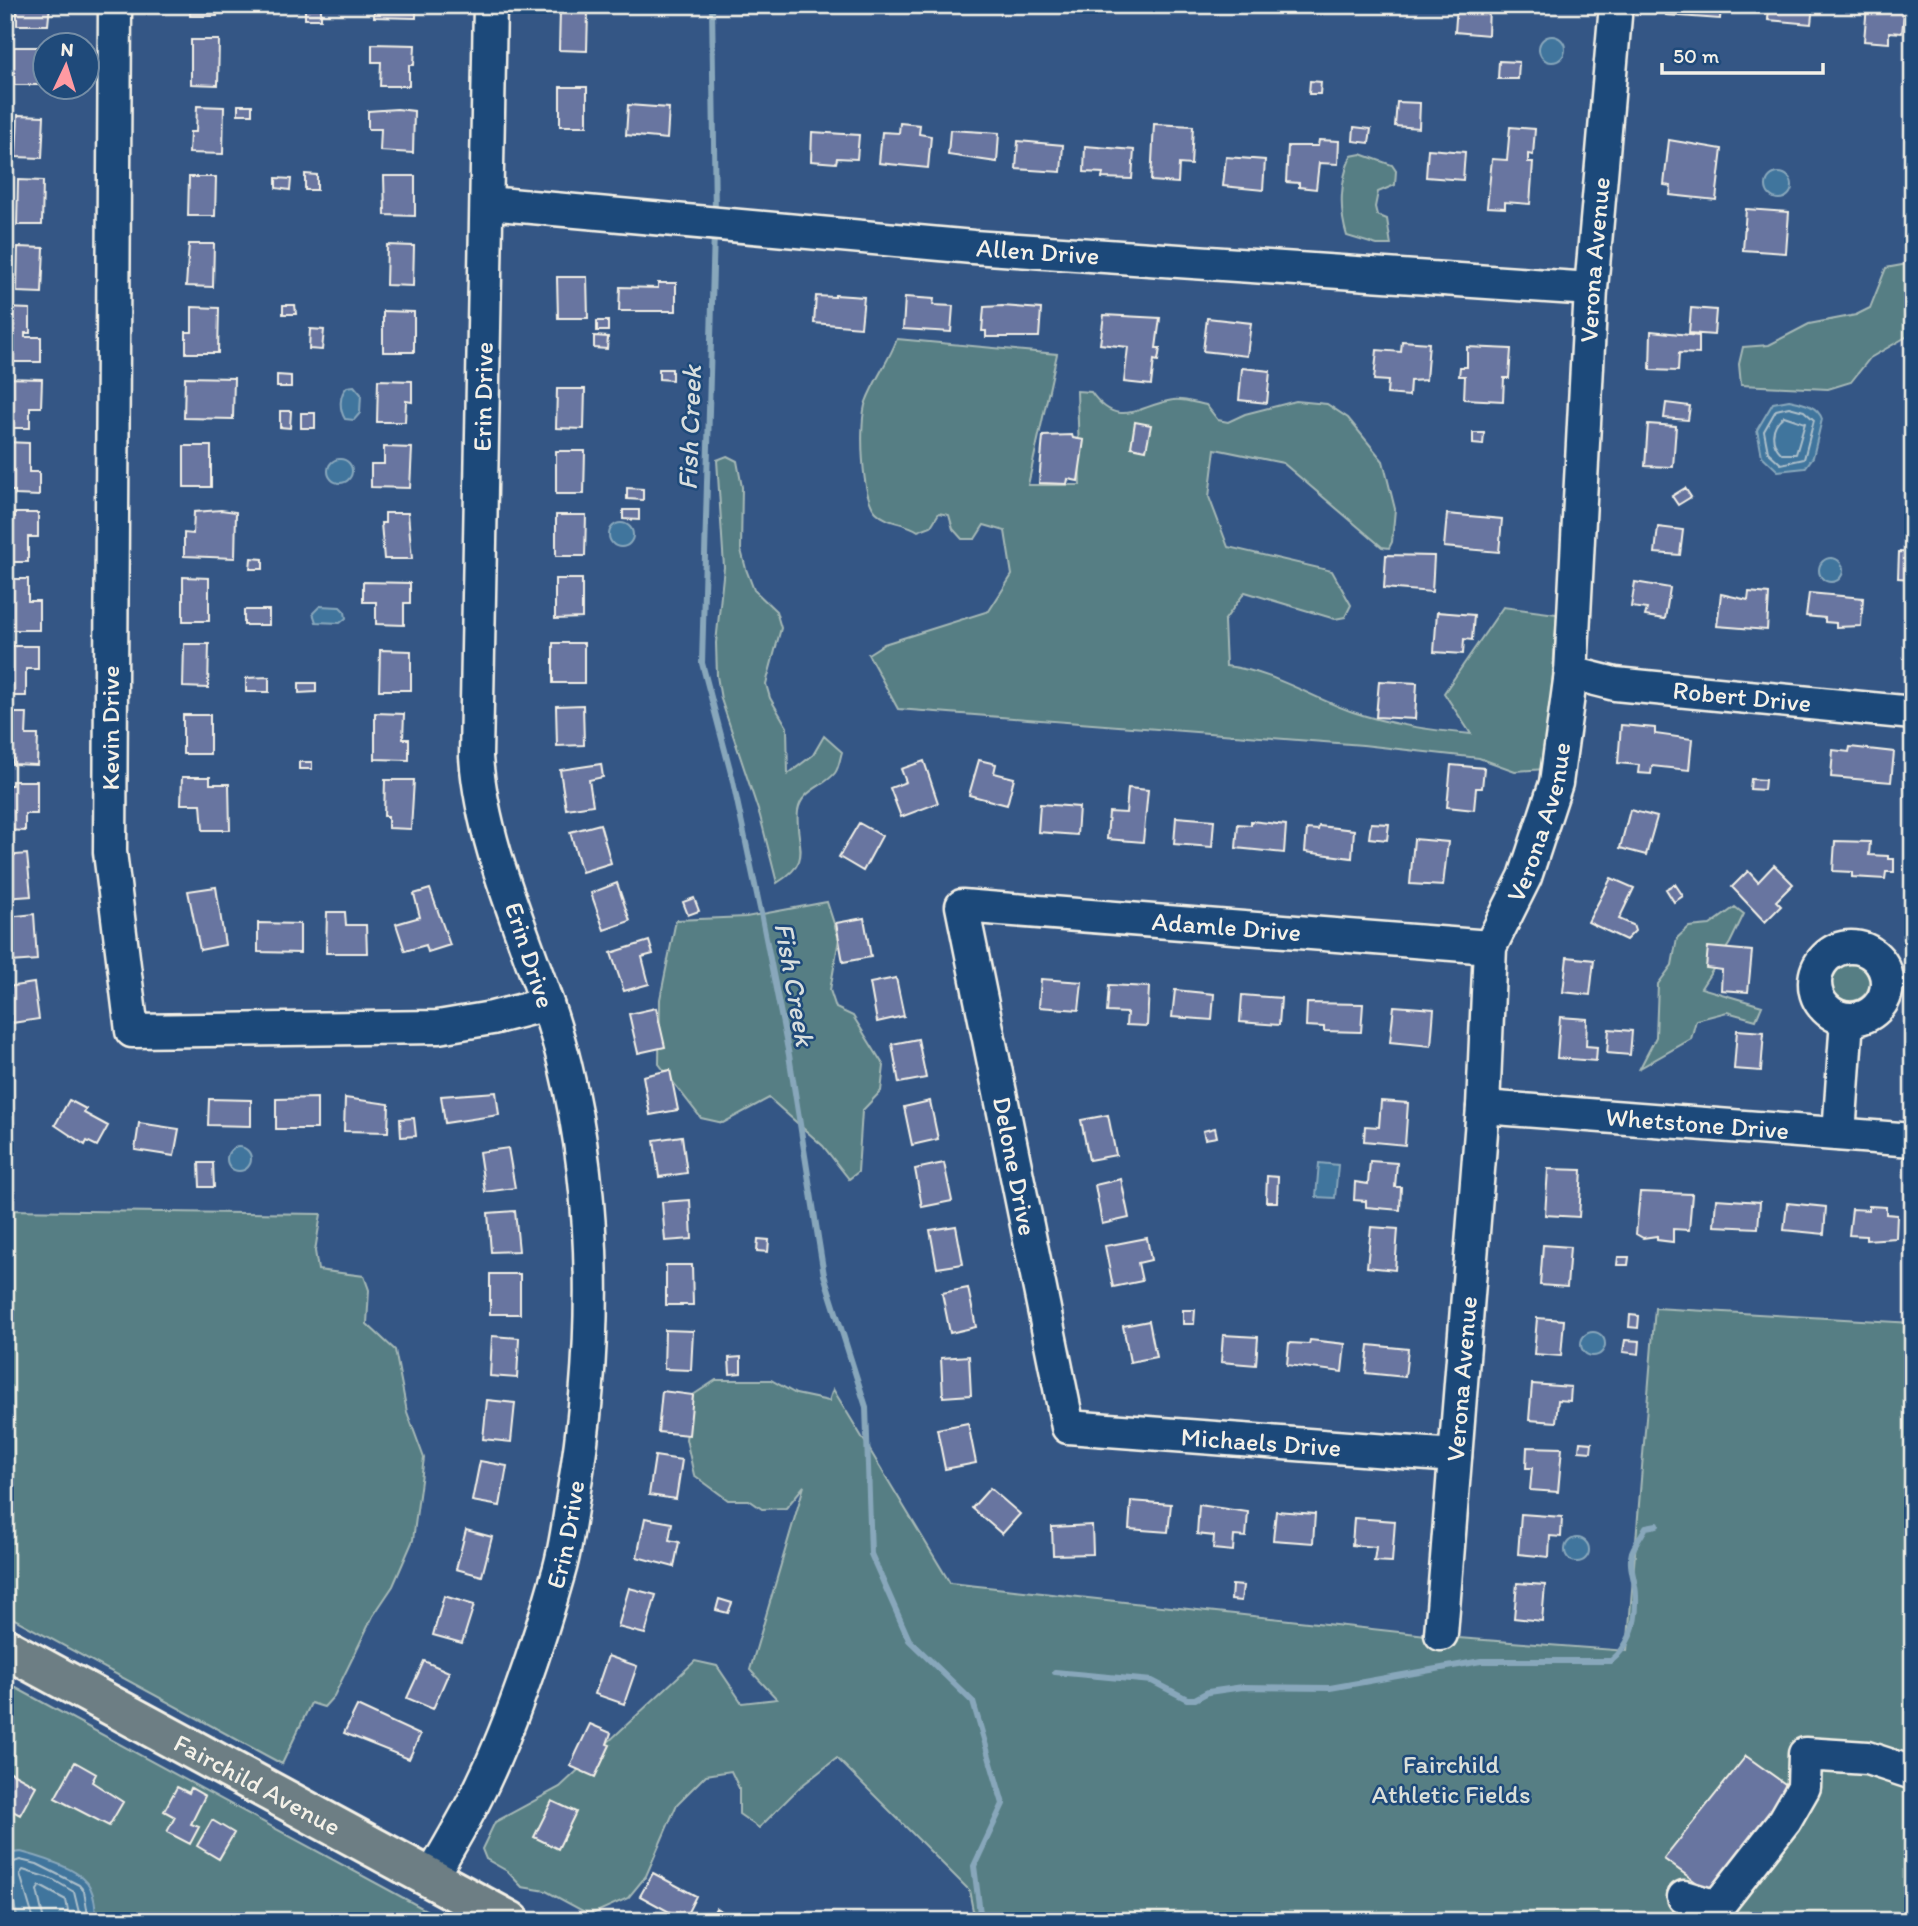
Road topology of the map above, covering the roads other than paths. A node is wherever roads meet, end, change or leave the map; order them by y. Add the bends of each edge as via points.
1 (115, 5) edge
2 (490, 5) edge
3 (1616, 5) edge
4 (486, 203) junction
5 (1591, 289) junction
6 (1572, 673) junction
7 (1913, 713) edge
8 (962, 906) joint
9 (1490, 947) junction
10 (547, 1003) junction
11 (1847, 1019) dead end
12 (1483, 1107) junction
13 (1839, 1134) junction
14 (1913, 1140) edge
15 (1068, 1427) joint
16 (1455, 1457) junction
17 (1441, 1634) dead end
18 (5, 1648) edge
19 (1913, 1773) edge
20 (431, 1878) junction
21 (1684, 1897) dead end
22 (510, 1921) edge

1 - 10 street, Kevin Drive via 110,852 132,1031 438,1027
2 - 4 street, Erin Drive
3 - 5 street, Verona Avenue
4 - 5 street, Allen Drive via 986,248
4 - 10 street, Erin Drive via 477,778 493,847
5 - 6 street, Verona Avenue
6 - 7 street, Robert Drive via 1615,684
6 - 9 street, Verona Avenue via 1556,783 1525,877
8 - 9 street, Adamle Drive
8 - 15 street, Delone Drive
9 - 12 street, Verona Avenue
10 - 20 street, Erin Drive via 565,1065 581,1150 588,1226 590,1372 582,1440 560,1568 517,1697 475,1799
11 - 13 street
12 - 13 street, Whetstone Drive
12 - 16 street, Verona Avenue
13 - 14 street, Whetstone Drive
15 - 16 street, Michaels Drive
16 - 17 street, Verona Avenue
18 - 20 main road, Fairchild Avenue
19 - 21 street via 1867,1758 1805,1754 1804,1787 1798,1798 1717,1907
20 - 22 main road, Fairchild Avenue

